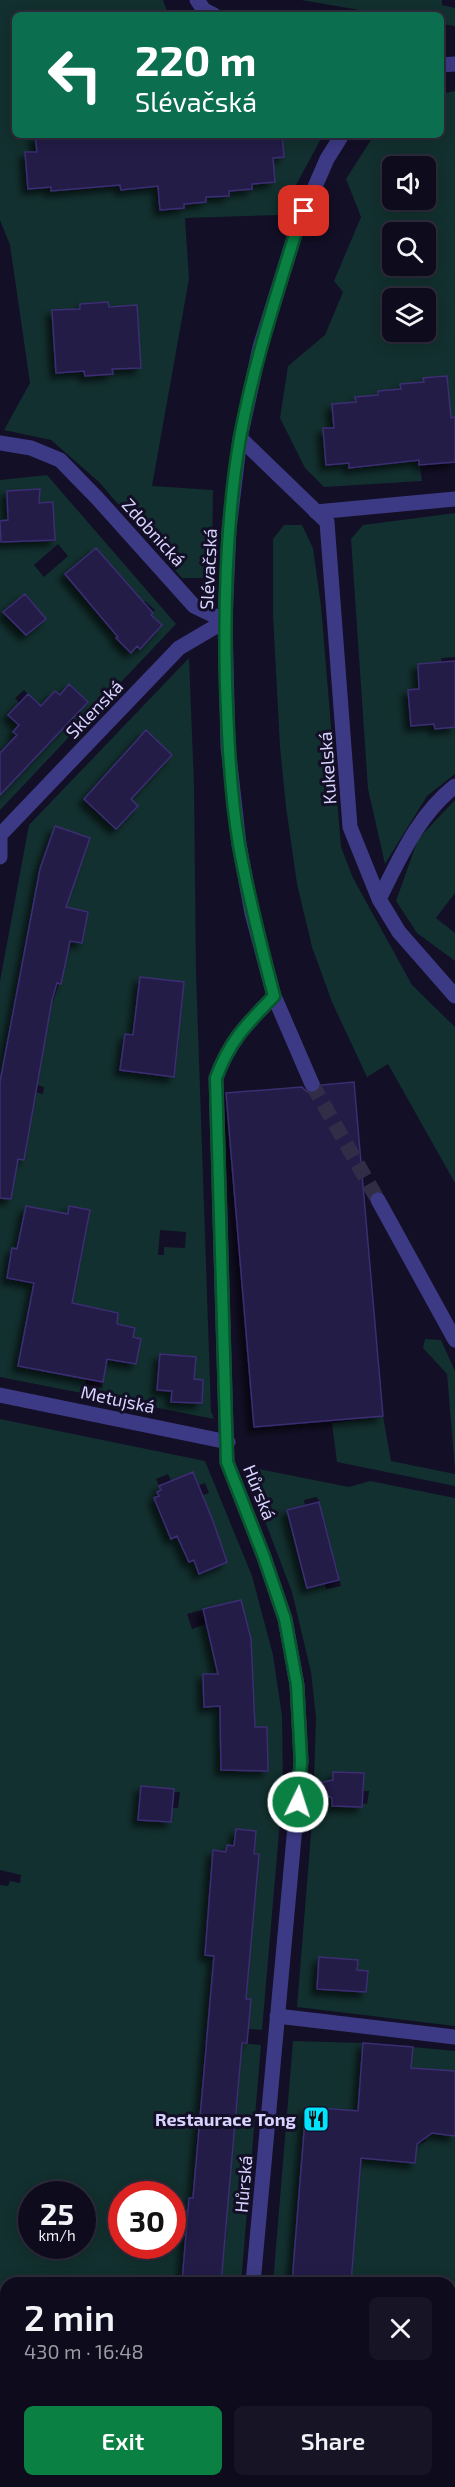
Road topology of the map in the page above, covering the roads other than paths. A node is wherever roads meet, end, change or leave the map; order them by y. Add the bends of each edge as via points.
1 (197, 0) edge
2 (208, 12) edge
3 (340, 138) edge
4 (240, 438) junction
5 (0, 443) edge
6 (455, 499) edge
7 (316, 512) junction
8 (225, 621) junction
9 (455, 786) edge
10 (0, 834) edge
11 (0, 857) edge
12 (379, 899) junction
13 (274, 996) junction
14 (455, 996) edge
15 (312, 1084) tunnel mouth
16 (378, 1200) tunnel mouth
17 (455, 1340) edge
18 (0, 1395) edge
19 (228, 1442) junction
20 (277, 2016) junction
21 (455, 2037) edge
22 (254, 2277) edge

1 - 2 street
3 - 4 street, Slévačská via 297,228 260,347
4 - 7 street, Kukelská
4 - 8 street, Slévačská via 229,529
5 - 8 street, Zdobnická via 31,448 60,460 194,606
6 - 7 street
7 - 12 street, Kukelská via 327,522 350,827
8 - 10 street, Sklenská via 179,648
8 - 13 street, Slévačská via 228,747 239,844
9 - 12 street via 420,821
10 - 11 street
12 - 14 street, Kukelská via 399,932
13 - 15 street, Slévačská
13 - 19 street, Hůrská via 239,1033 216,1078
16 - 17 street
18 - 19 street, Metujská
19 - 20 street, Hůrská via 227,1462 285,1619 297,1685 301,1761
20 - 21 street
20 - 22 street, Hůrská

